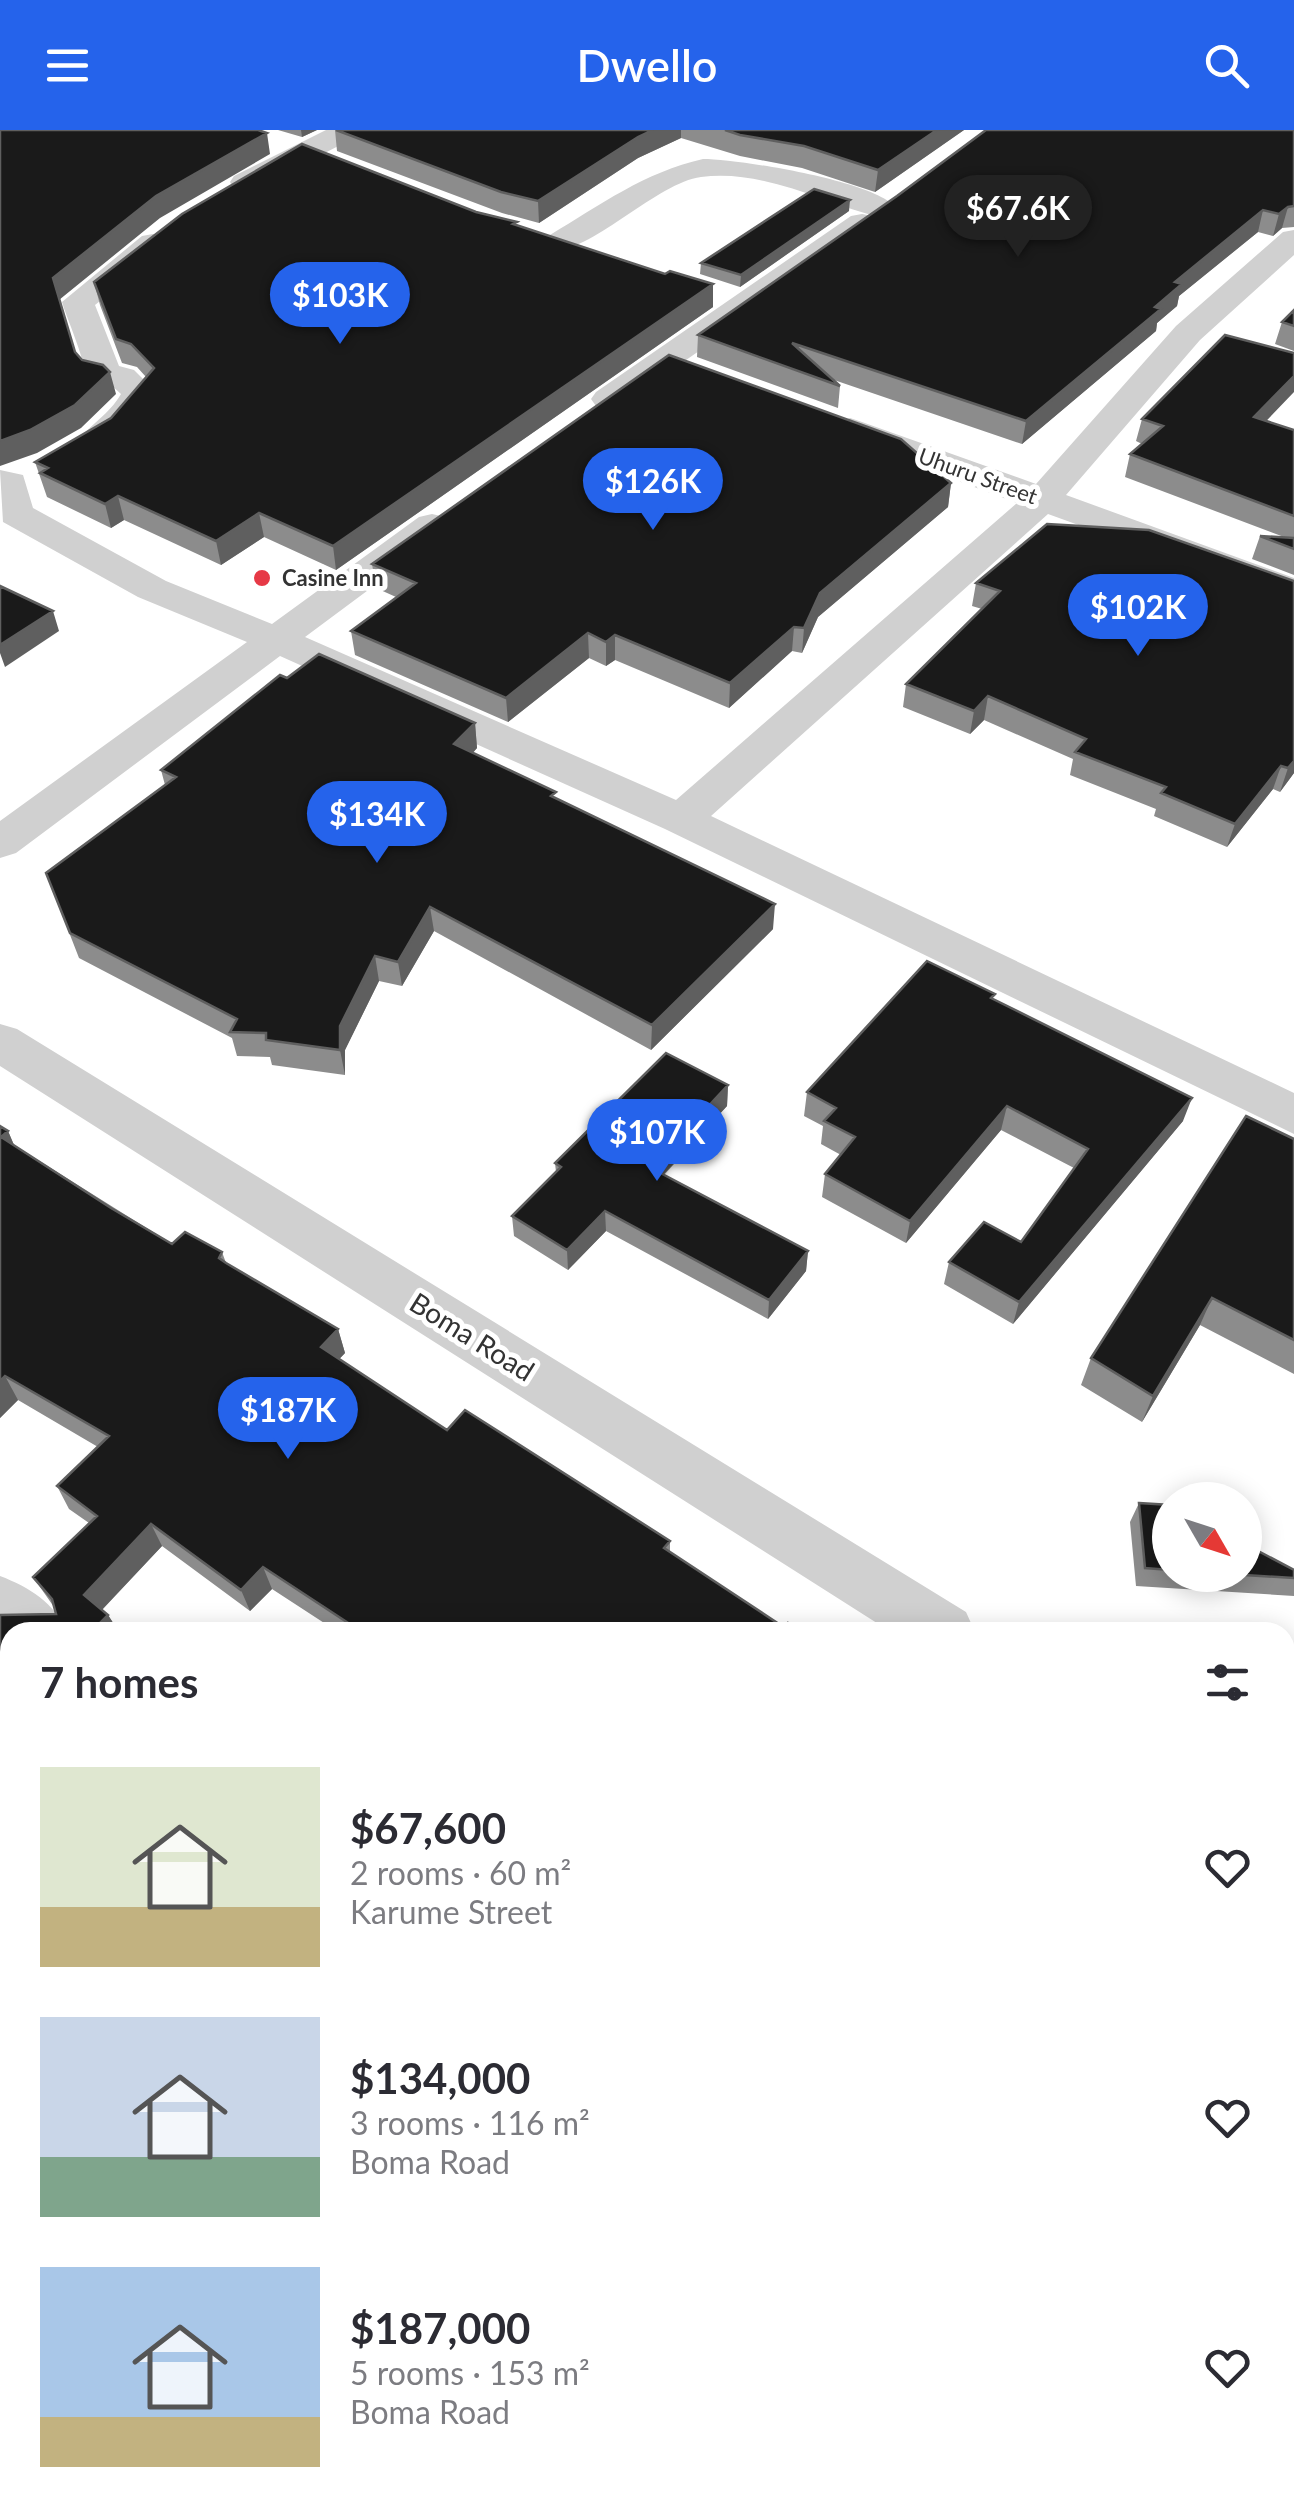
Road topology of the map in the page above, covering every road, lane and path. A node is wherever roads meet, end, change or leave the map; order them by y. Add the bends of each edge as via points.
1 (348, 130) edge
2 (270, 140) dead end
3 (303, 151) junction
4 (337, 164) edge
5 (913, 186) edge
6 (214, 201) edge
7 (882, 209) junction
8 (181, 223) edge
9 (526, 232) edge
10 (1294, 239) edge
11 (662, 360) junction
12 (698, 373) edge
13 (581, 418) edge
14 (825, 420) edge
15 (27, 474) edge
16 (468, 499) edge
17 (1042, 500) junction
18 (1294, 591) edge
19 (273, 638) junction
20 (680, 818) junction
21 (0, 843) edge
22 (0, 1042) edge
23 (1294, 1115) edge
24 (0, 1604) edge
25 (23, 1622) edge
26 (928, 1622) edge

1 - 3 street
2 - 3 street
3 - 4 street
3 - 6 street
5 - 7 street
7 - 9 street via 772,174 715,168 660,182 576,248
7 - 11 street via 726,296
8 - 15 street via 78,302 101,372 122,377 139,392 126,416 101,439
10 - 17 street via 1206,339
11 - 12 street
11 - 13 street
14 - 17 street, Uhuru Street
15 - 19 street via 16,514 152,589
16 - 19 street
17 - 18 street, Uhuru Street
17 - 20 street
19 - 20 street
19 - 21 street
20 - 23 street
22 - 26 street, Boma Road
24 - 25 street

